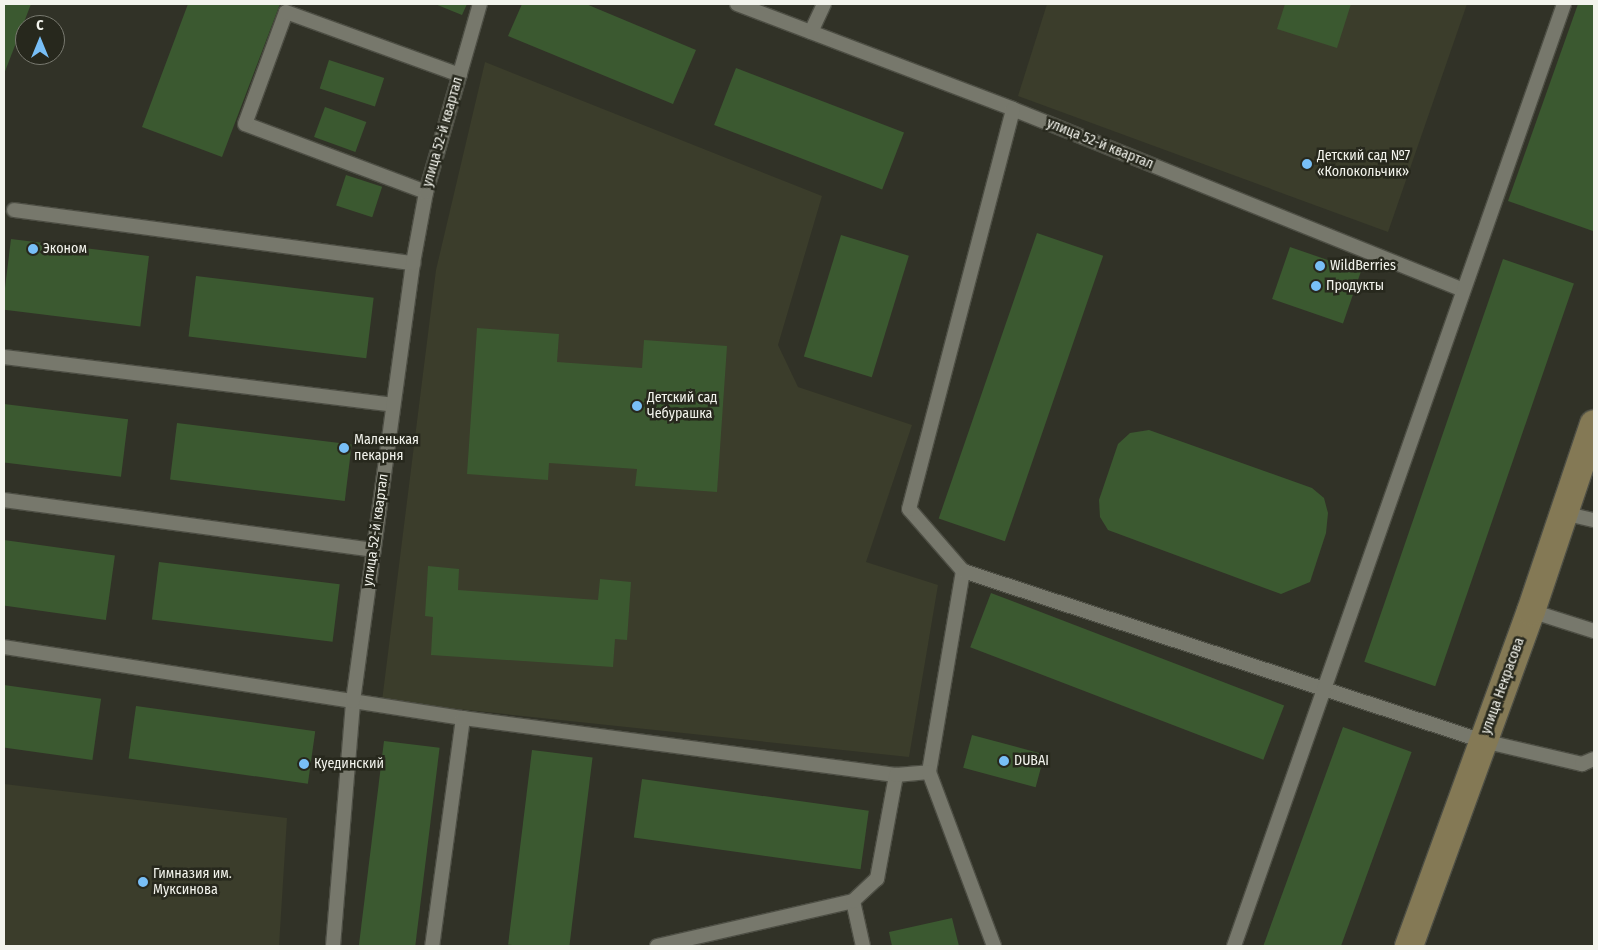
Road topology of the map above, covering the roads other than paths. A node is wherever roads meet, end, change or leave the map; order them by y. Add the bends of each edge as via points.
1 (480, 4) edge
2 (737, 4) edge
3 (824, 4) edge
4 (1564, 4) edge
5 (811, 32) junction
6 (460, 75) junction
7 (1013, 109) junction
8 (426, 192) junction
9 (14, 210) dead end
10 (413, 263) junction
11 (1461, 289) junction
12 (4, 357) edge
13 (393, 405) junction
14 (1594, 424) edge
15 (4, 500) edge
16 (1563, 513) junction
17 (1594, 520) edge
18 (374, 550) junction
19 (963, 570) junction
20 (1531, 611) junction
21 (1594, 631) edge
22 (4, 647) edge
23 (1325, 687) junction
24 (353, 701) junction
25 (463, 718) junction
26 (1483, 741) junction
27 (1594, 759) edge
28 (929, 772) junction
29 (896, 775) junction
30 (853, 901) junction
31 (333, 946) edge
32 (432, 946) edge
33 (662, 946) edge
34 (863, 946) edge
35 (994, 946) edge
36 (1234, 946) edge
37 (1409, 946) edge

1 - 6 lane, улица 52-й квартал
2 - 5 lane, улица 52-й квартал
3 - 5 lane
4 - 11 lane
5 - 7 lane, улица 52-й квартал
6 - 8 lane, улица 52-й квартал
6 - 8 lane via 286,12 245,124
7 - 11 lane, улица 52-й квартал
7 - 19 lane via 909,509
8 - 10 lane, улица 52-й квартал
9 - 10 lane
10 - 13 lane, улица 52-й квартал
11 - 23 lane
12 - 13 lane
13 - 18 lane, улица 52-й квартал
14 - 16 street, улица Некрасова
15 - 18 lane
16 - 17 lane
16 - 20 street, улица Некрасова
18 - 24 lane, улица 52-й квартал
19 - 23 lane
19 - 28 lane
20 - 21 lane
20 - 26 street, улица Некрасова
22 - 24 lane
23 - 26 lane
23 - 36 lane
24 - 25 lane
24 - 31 lane, улица 52-й квартал
25 - 29 lane
25 - 32 lane
26 - 27 lane via 1582,764
26 - 37 street, улица Некрасова
28 - 29 lane
28 - 35 lane
29 - 30 lane via 877,879
30 - 33 lane
30 - 34 lane

